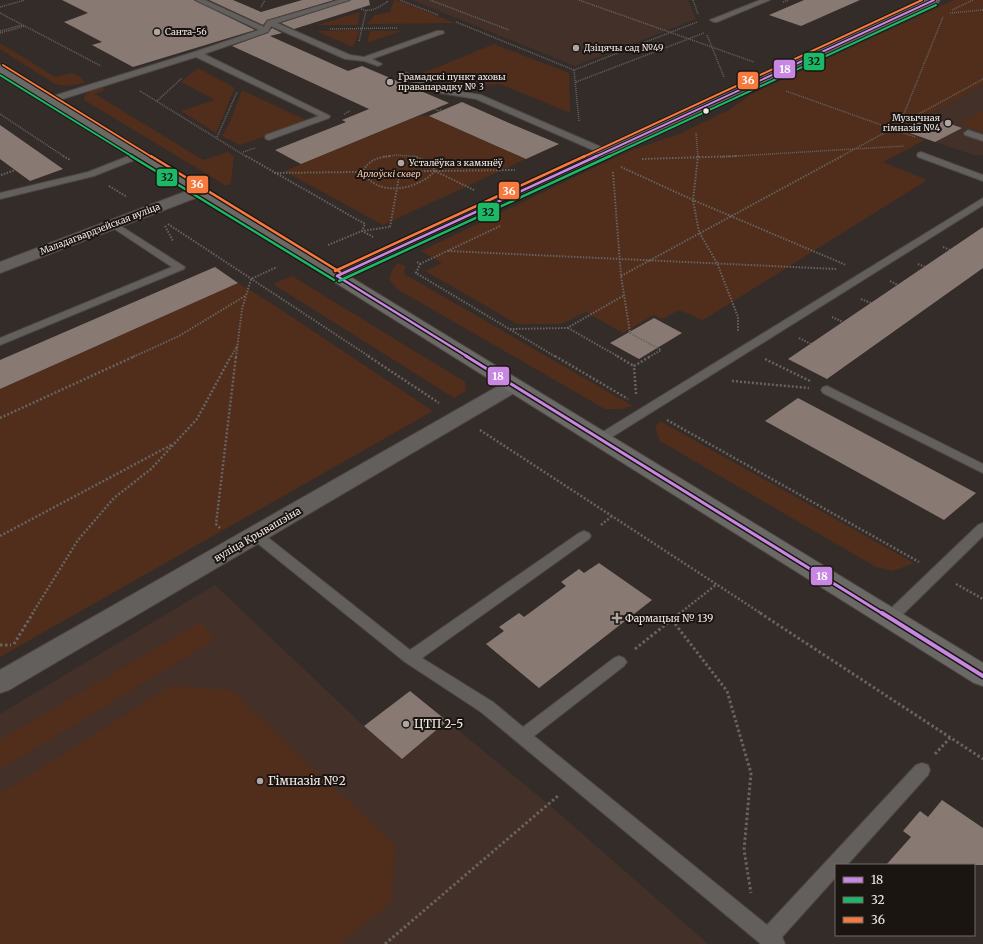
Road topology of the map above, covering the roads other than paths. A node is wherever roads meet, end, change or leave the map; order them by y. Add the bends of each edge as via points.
1 (199, 0) edge
2 (346, 0) edge
3 (766, 0) edge
4 (934, 0) edge
5 (714, 20) dead end
6 (268, 27) junction
7 (440, 33) dead end
8 (197, 54) junction
9 (365, 59) junction
10 (378, 64) dead end
11 (0, 69) edge
12 (401, 74) dead end
13 (50, 100) junction
14 (968, 133) dead end
15 (269, 137) dead end
16 (983, 138) edge
17 (605, 152) junction
18 (139, 154) junction
19 (921, 155) dead end
20 (983, 178) edge
21 (200, 191) junction
22 (3, 193) edge
23 (983, 201) edge
24 (113, 224) junction
25 (0, 268) edge
26 (336, 276) junction
27 (0, 342) edge
28 (514, 385) junction
29 (827, 390) road end
30 (600, 439) junction
31 (983, 469) edge
32 (983, 528) edge
33 (256, 535) junction
34 (584, 536) dead end
35 (890, 618) junction
36 (410, 658) junction
37 (619, 662) road end
38 (983, 676) edge
39 (0, 683) edge
40 (523, 736) junction
41 (922, 770) dead end
42 (767, 937) edge

1 - 6 lane
2 - 6 lane
3 - 5 lane
4 - 17 street
6 - 8 lane
6 - 9 lane via 284,30 348,57
7 - 9 lane
8 - 13 lane
8 - 15 lane via 326,116
9 - 10 lane
11 - 13 main road
12 - 17 lane via 443,91 478,97
13 - 18 main road
14 - 16 lane
17 - 26 street
18 - 21 main road
18 - 22 lane via 91,174
19 - 20 lane
21 - 24 street, Маладагвардзейская вуліца
21 - 26 main road
23 - 30 lane via 698,377 642,406
24 - 25 street, Маладагвардзейская вуліца
24 - 27 lane via 180,267
26 - 28 main road
28 - 30 main road
28 - 33 street, вуліца Крывашэіна
29 - 31 lane
30 - 35 main road
32 - 35 lane
33 - 36 lane
33 - 39 street, вуліца Крывашэіна
34 - 36 lane
35 - 38 main road
36 - 40 lane via 487,707
37 - 40 lane
40 - 42 lane
41 - 42 lane

